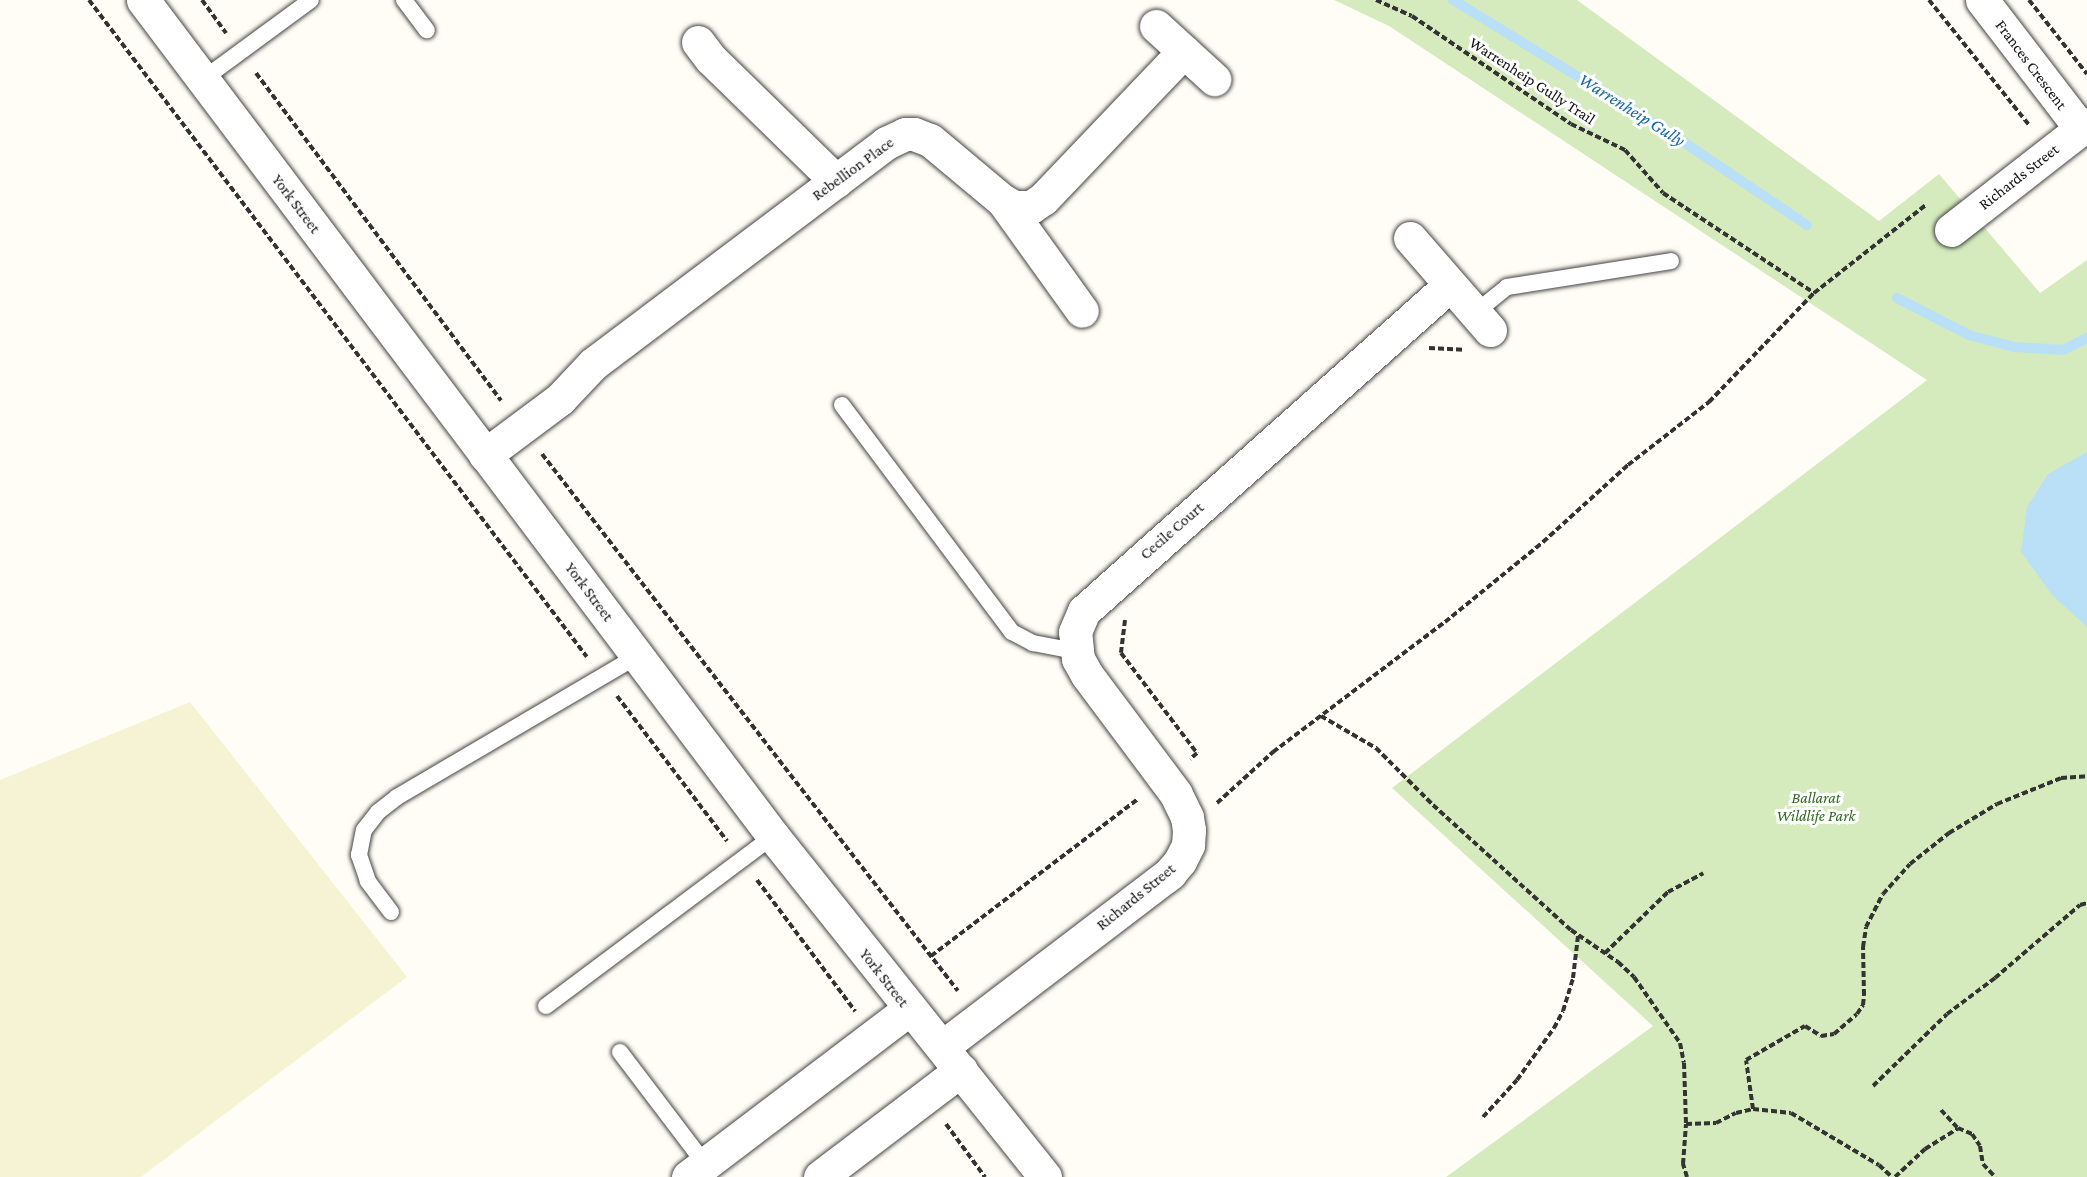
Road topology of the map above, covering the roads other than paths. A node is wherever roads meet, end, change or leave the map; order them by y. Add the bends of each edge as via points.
1 (142, 0) edge
2 (311, 0) edge
3 (404, 0) edge
4 (1982, 0) edge
5 (1156, 26) dead end
6 (427, 30) dead end
7 (698, 42) dead end
8 (1184, 51) junction
9 (1214, 79) dead end
10 (202, 80) junction
11 (2084, 126) edge
12 (836, 181) junction
13 (1003, 201) junction
14 (1951, 230) dead end
15 (1410, 238) dead end
16 (1671, 261) dead end
17 (1450, 285) junction
18 (1082, 311) dead end
19 (1478, 331) joint
20 (842, 405) dead end
21 (480, 449) junction
22 (1075, 651) junction
23 (637, 656) junction
24 (773, 836) junction
25 (391, 912) dead end
26 (546, 1006) dead end
27 (909, 1009) junction
28 (620, 1052) dead end
29 (952, 1059) junction
30 (696, 1170) edge
31 (820, 1177) edge
32 (1045, 1177) edge

1 - 10 street, York Street
2 - 10 lane
3 - 6 lane
4 - 11 street, Frances Crescent
5 - 8 street
7 - 12 street
8 - 9 street
8 - 13 street, Rebellion Place via 1043,199 1023,208
10 - 21 street, York Street
11 - 14 street, Richards Street
12 - 13 street, Rebellion Place via 885,143 914,134 939,147
12 - 21 street, Rebellion Place via 593,364 558,381 517,421
13 - 18 street
15 - 17 street
16 - 19 lane via 1507,287
17 - 19 street
17 - 22 street, Cecile Court via 1092,601 1076,627
20 - 22 lane via 1012,632 1034,643
21 - 23 street, York Street
22 - 29 street, Richards Street via 1087,675 1166,778 1189,825 1189,839 1170,873 980,1019
23 - 24 street, York Street
23 - 25 lane via 397,797 378,812 364,830 359,855 368,881
24 - 26 lane
24 - 27 street, York Street
27 - 29 street, York Street
27 - 30 street
28 - 30 lane
29 - 31 street, Richards Street via 925,1098
29 - 32 street, York Street

